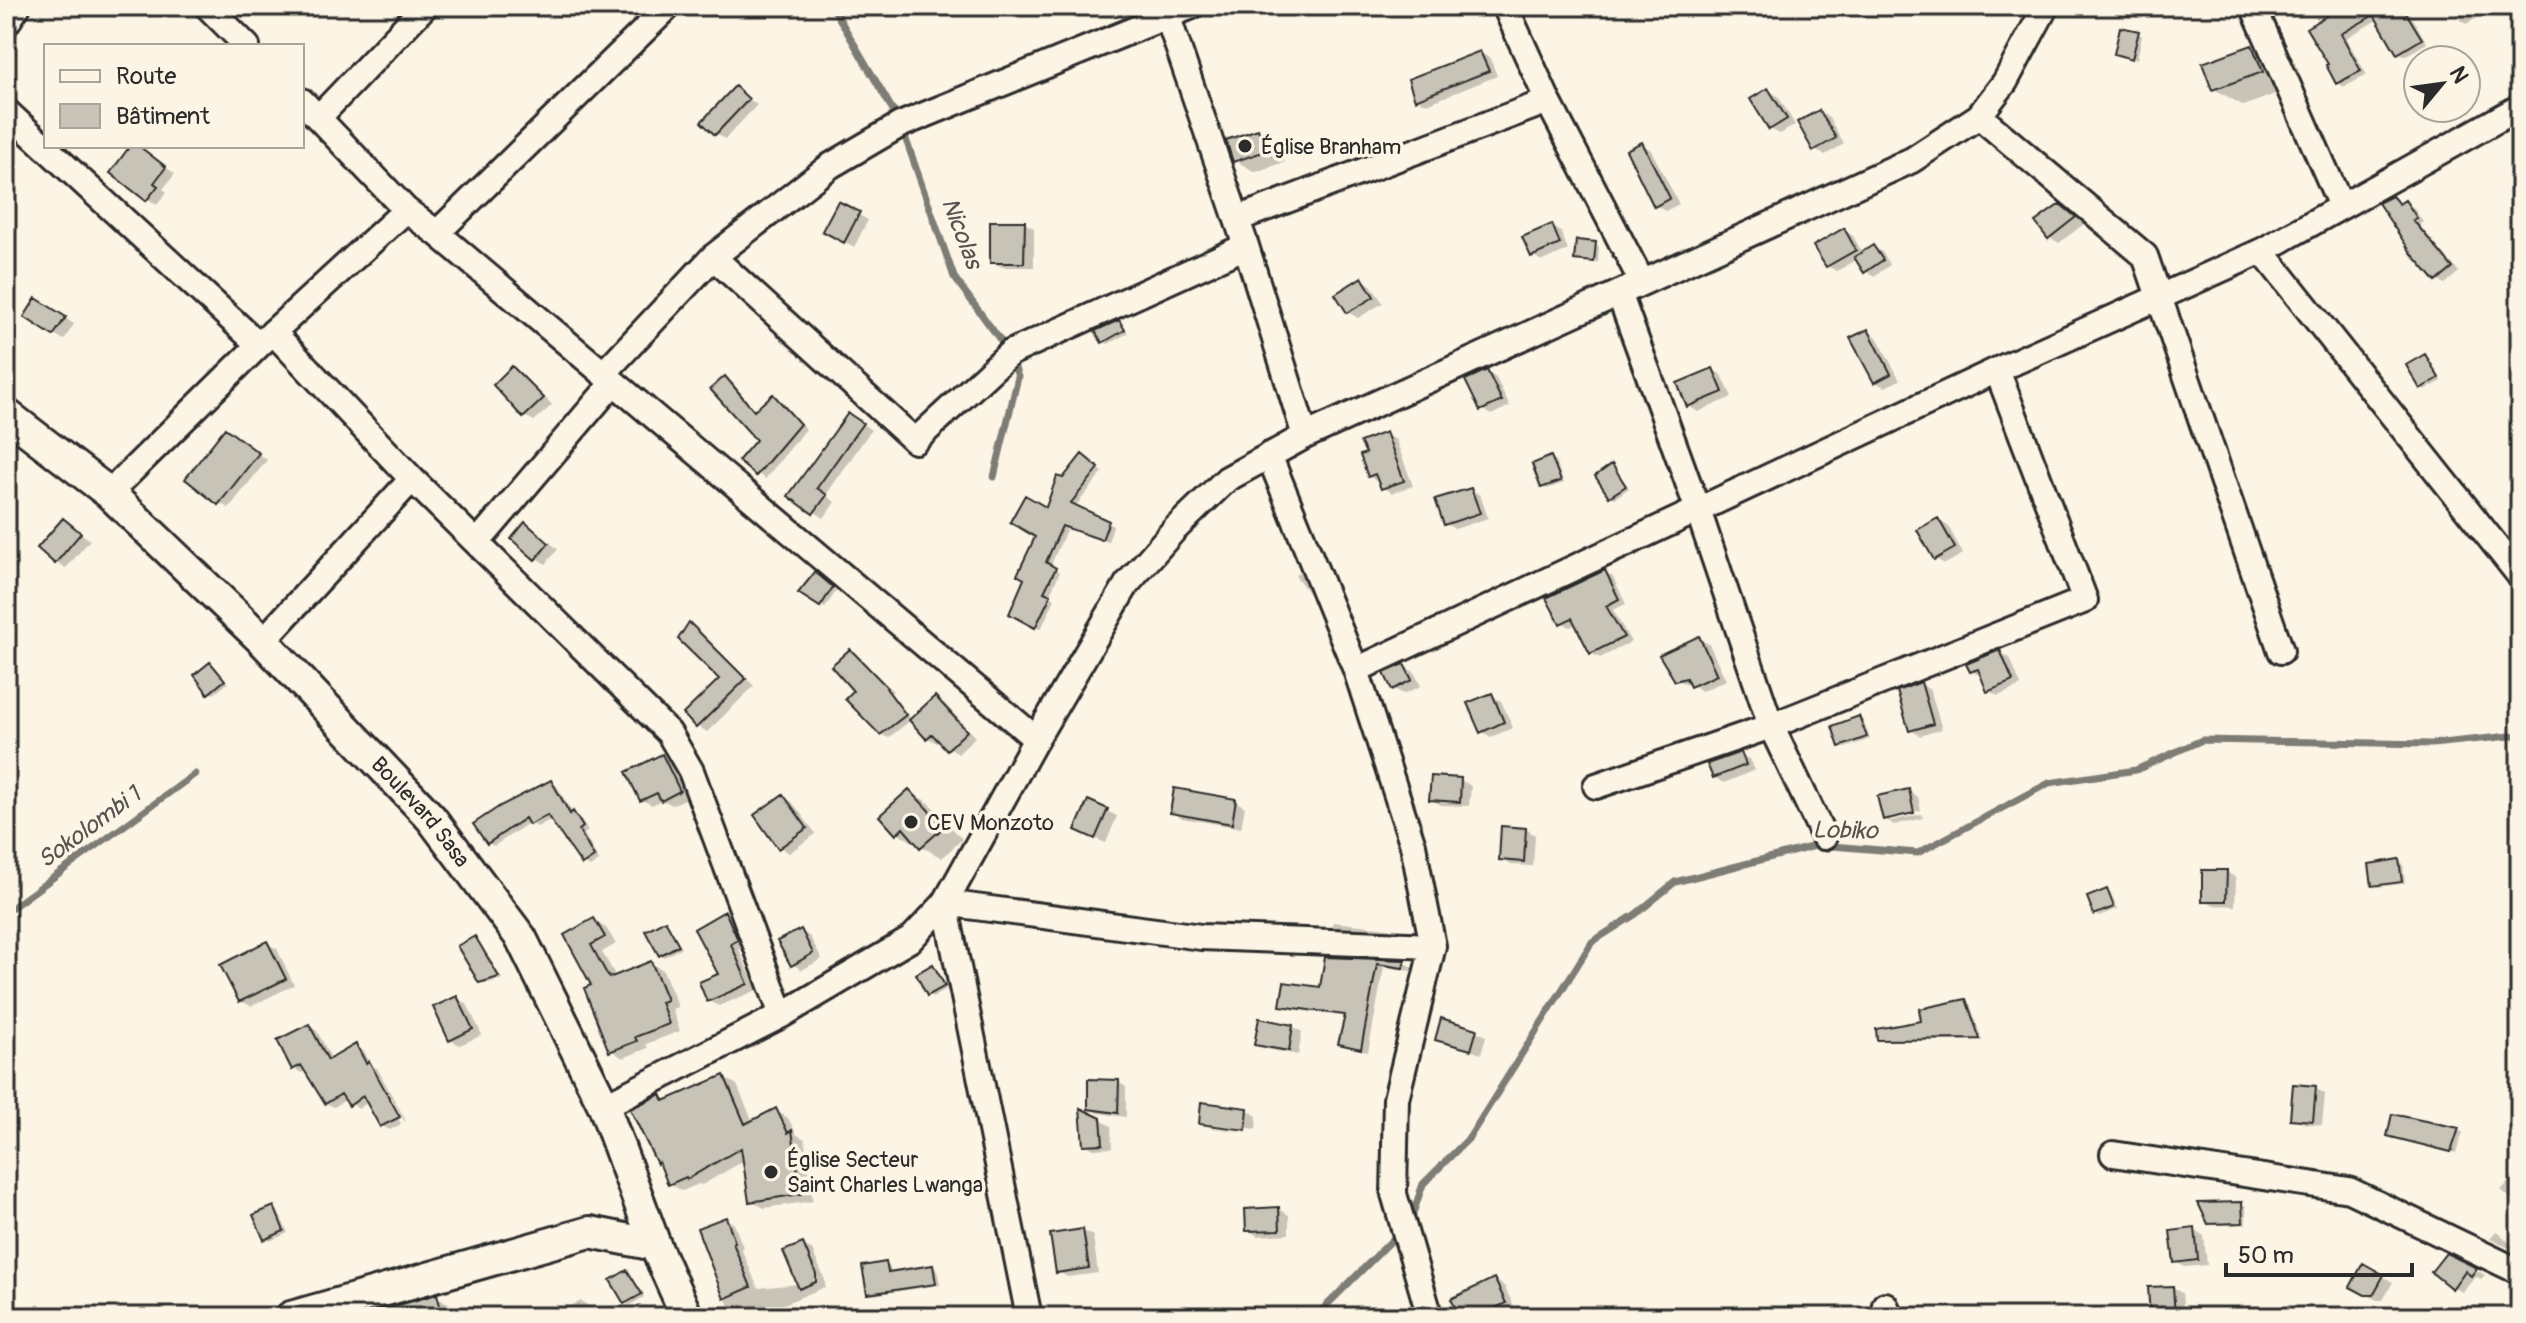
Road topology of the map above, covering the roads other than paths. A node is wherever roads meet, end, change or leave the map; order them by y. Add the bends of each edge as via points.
1 (18, 6) edge
2 (207, 6) edge
3 (425, 6) edge
4 (669, 6) edge
5 (1192, 6) edge
6 (1505, 6) edge
7 (2046, 6) edge
8 (2253, 6) edge
9 (1166, 11) edge
10 (6, 24) edge
11 (245, 44) edge
12 (1548, 101) junction
13 (2520, 107) edge
14 (310, 110) edge
15 (6, 111) edge
16 (1979, 116) junction
17 (44, 144) edge
18 (48, 148) edge
19 (2341, 206) junction
20 (406, 210) junction
21 (1237, 219) junction
22 (437, 233) junction
23 (1246, 246) junction
24 (2262, 251) junction
25 (713, 257) junction
26 (1642, 282) junction
27 (1619, 293) junction
28 (2158, 296) junction
29 (266, 338) junction
30 (1997, 370) junction
31 (608, 378) junction
32 (6, 414) edge
33 (1305, 436) junction
34 (1269, 455) junction
35 (412, 479) junction
36 (109, 493) junction
37 (1698, 510) junction
38 (477, 543) junction
39 (2520, 576) edge
40 (263, 641) junction
41 (2281, 651) dead end
42 (1356, 670) junction
43 (1771, 726) junction
44 (1036, 739) junction
45 (1596, 786) dead end
46 (1824, 837) dead end
47 (945, 903) junction
48 (1433, 946) junction
49 (782, 1015) junction
50 (604, 1106) junction
51 (2113, 1154) dead end
52 (655, 1245) junction
53 (2520, 1272) edge
54 (291, 1317) edge
55 (687, 1317) edge
56 (1029, 1317) edge
57 (1430, 1317) edge

1 - 10 street
2 - 11 street
3 - 14 street
4 - 22 street
5 - 9 street
6 - 12 street
7 - 16 street via 2005,82
8 - 19 street
9 - 21 street
9 - 25 street via 900,125 830,166
12 - 21 street
12 - 26 street
13 - 19 street
14 - 20 street
15 - 17 street
16 - 26 street via 1912,160
16 - 28 street via 2145,256
18 - 29 street
19 - 24 street
20 - 22 street
20 - 29 street
21 - 23 street
22 - 31 street
23 - 25 street via 1010,353 915,441
23 - 33 street
24 - 28 street
24 - 39 street
25 - 31 street
26 - 27 street
27 - 33 street
27 - 37 street
28 - 30 street
28 - 41 street
29 - 35 street
29 - 36 street
30 - 37 street
30 - 43 street via 2085,600
31 - 38 street
31 - 44 street
32 - 36 street, Boulevard Sasa
33 - 34 street
34 - 42 street
34 - 44 street via 1227,479 1127,584
35 - 38 street
35 - 40 street
36 - 40 street, Boulevard Sasa
37 - 42 street
37 - 43 street
38 - 49 street via 669,733 691,771
40 - 50 street, Boulevard Sasa via 431,818 521,938
42 - 48 street via 1413,845
43 - 45 street
43 - 46 street
44 - 47 street
47 - 48 street via 1201,937
47 - 49 street via 911,939
47 - 56 street
48 - 57 street via 1396,1099 1394,1194
49 - 50 street
50 - 52 street, Boulevard Sasa
51 - 53 street via 2349,1190
52 - 54 street via 590,1232
52 - 55 street, Boulevard Sasa

